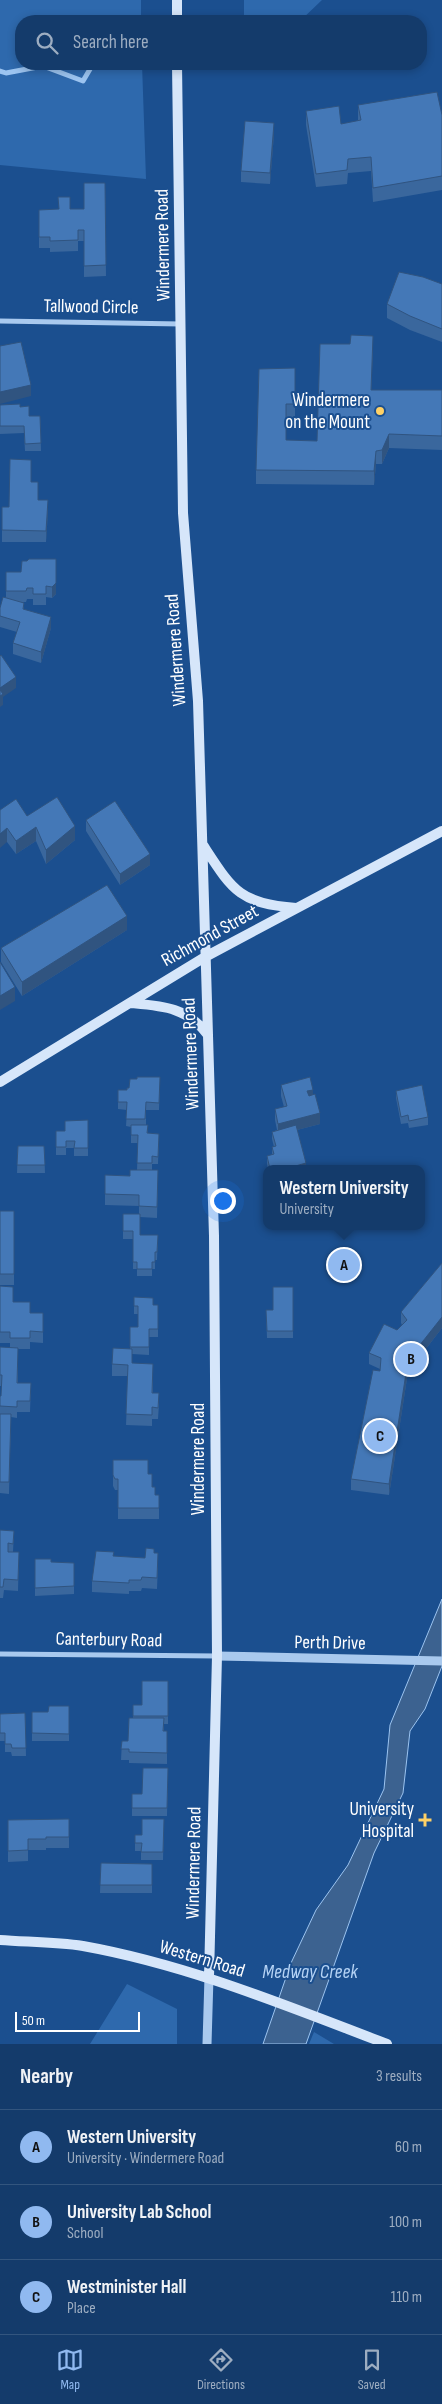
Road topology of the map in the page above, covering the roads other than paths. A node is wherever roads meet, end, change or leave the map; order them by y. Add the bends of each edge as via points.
1 (177, 0) edge
2 (176, 15) edge
3 (177, 70) edge
4 (0, 322) edge
5 (182, 324) junction
6 (442, 831) edge
7 (202, 844) junction
8 (297, 908) junction
9 (205, 957) junction
10 (130, 1003) junction
11 (208, 1035) junction
12 (0, 1082) edge
13 (0, 1654) edge
14 (217, 1656) junction
15 (442, 1661) edge
16 (0, 1940) edge
17 (209, 1977) junction
18 (207, 2044) edge
19 (387, 2044) edge

1 - 2 main road
3 - 5 main road, Windermere Road
4 - 5 street, Tallwood Circle
5 - 7 main road, Windermere Road via 183,513 198,701
6 - 8 main road, Richmond Street
7 - 8 main road via 224,877 245,898 272,906
7 - 9 main road, Windermere Road
8 - 9 main road, Richmond Street
9 - 10 main road, Richmond Street
9 - 11 main road, Windermere Road
10 - 11 main road via 156,1005 186,1014 194,1018
10 - 12 main road, Richmond Street
11 - 14 main road, Windermere Road via 214,1236
13 - 14 street, Canterbury Road
14 - 15 street, Perth Drive
14 - 17 main road, Windermere Road
16 - 17 main road, Western Road via 82,1946
17 - 18 street, Windermere Road
17 - 19 main road, Western Road

